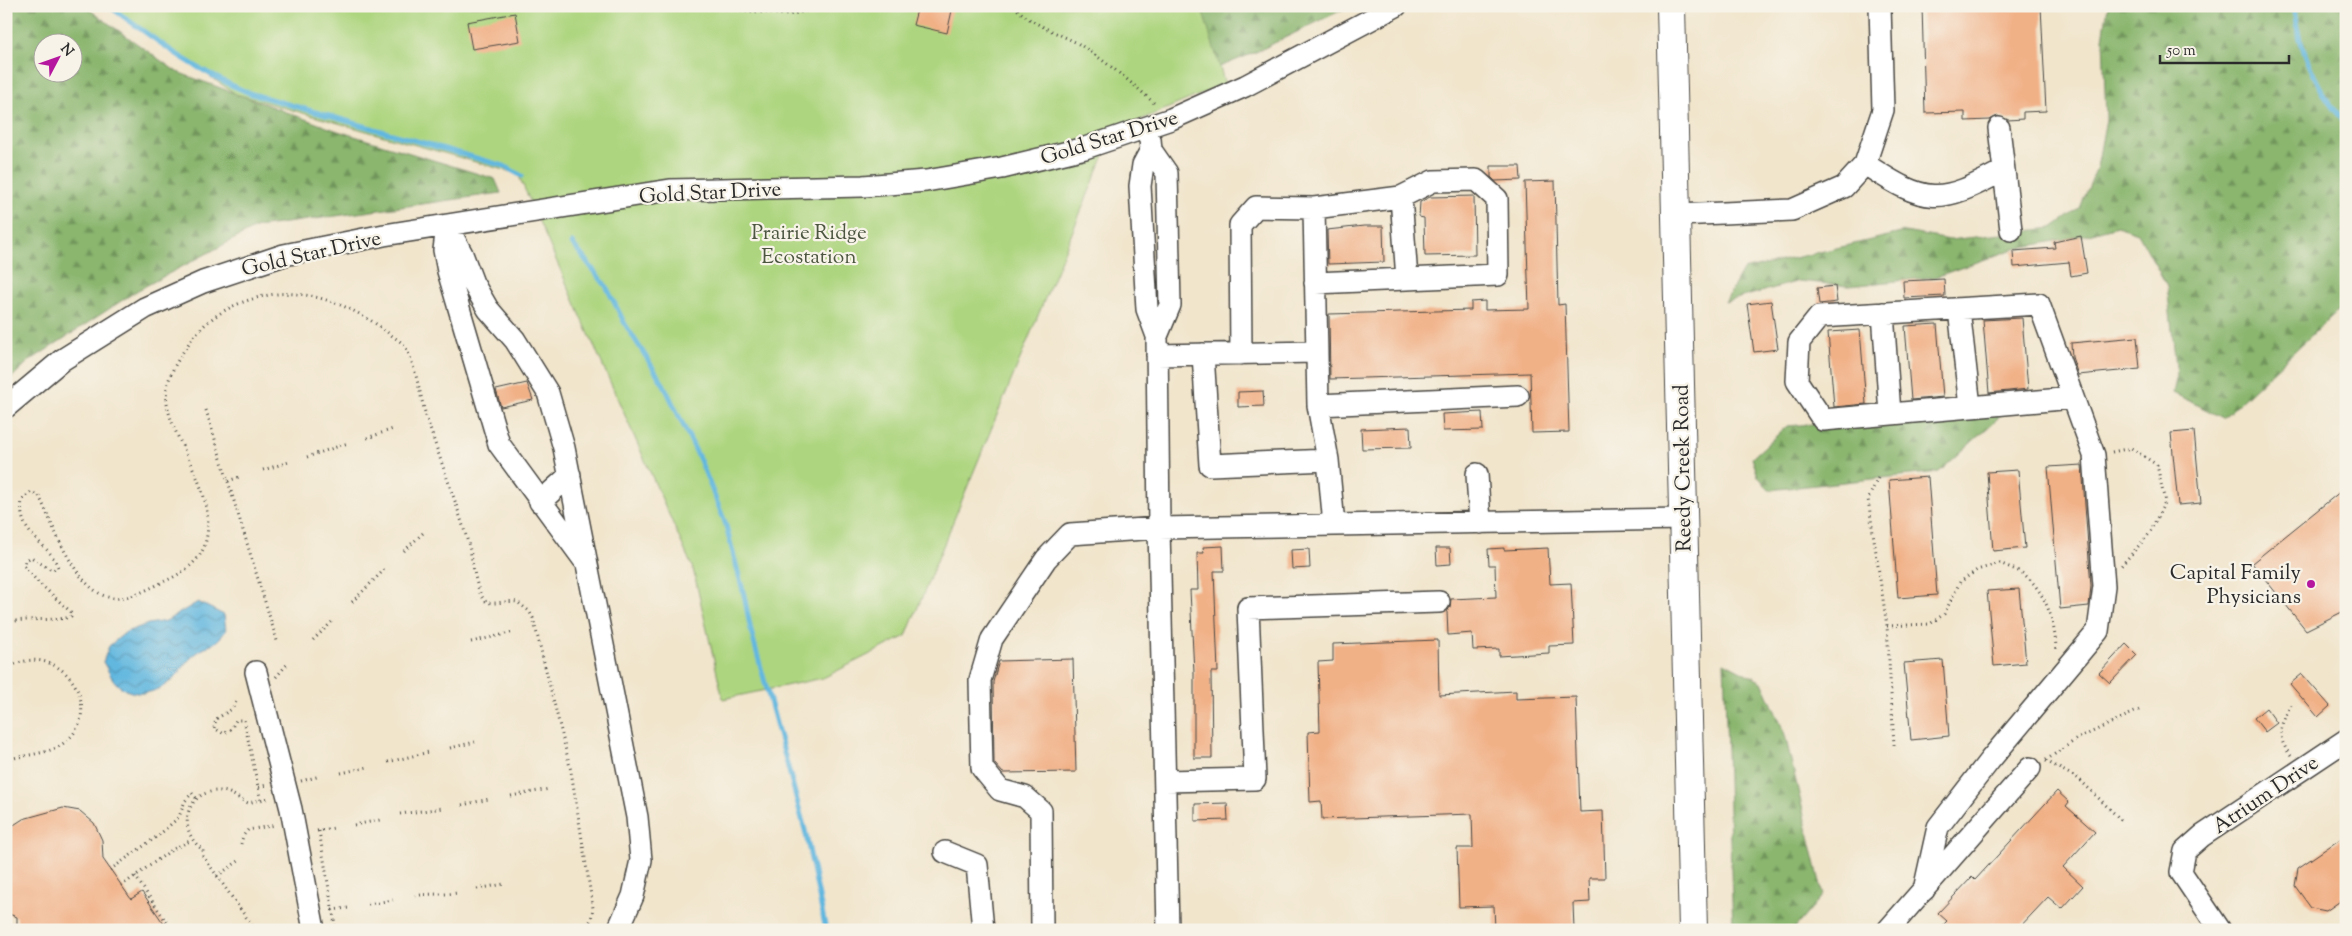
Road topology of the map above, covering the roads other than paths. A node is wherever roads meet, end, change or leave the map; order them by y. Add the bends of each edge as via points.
1 (1396, 6) edge
2 (1672, 6) edge
3 (1880, 6) edge
4 (1149, 127) junction
5 (1999, 128) dead end
6 (1866, 164) junction
7 (2004, 170) junction
8 (1401, 197) junction
9 (1314, 208) junction
10 (1677, 215) junction
11 (446, 226) junction
12 (2011, 230) dead end
13 (1407, 278) junction
14 (1315, 283) junction
15 (1960, 309) junction
16 (1883, 314) junction
17 (1157, 346) junction
18 (1315, 352) junction
19 (1203, 354) junction
20 (1241, 354) junction
21 (1518, 396) dead end
22 (2073, 398) junction
23 (1318, 405) junction
24 (6, 407) edge
25 (1970, 407) junction
26 (1890, 414) junction
27 (1328, 460) junction
28 (1477, 474) dead end
29 (570, 475) junction
30 (540, 502) junction
31 (1684, 519) junction
32 (1480, 523) junction
33 (1334, 525) junction
34 (1159, 528) junction
35 (588, 565) junction
36 (1439, 602) dead end
37 (256, 672) dead end
38 (2346, 740) edge
39 (2038, 764) road end
40 (1165, 781) junction
41 (945, 852) dead end
42 (1924, 890) junction
43 (314, 930) edge
44 (618, 930) edge
45 (983, 930) edge
46 (1042, 930) edge
47 (1168, 930) edge
48 (1693, 930) edge
49 (1888, 930) edge
50 (2220, 930) edge

1 - 4 street, Gold Star Drive via 1300,59
2 - 10 main road, Reedy Creek Road
3 - 6 street via 1884,110
4 - 11 street, Gold Star Drive via 1085,148 1011,166 926,181 854,187 670,190
4 - 17 street via 1151,150 1143,165 1140,186 1147,309
5 - 7 street
6 - 7 street via 1889,180 1921,195 1949,196
6 - 10 street via 1844,187 1792,210
7 - 12 street
8 - 9 street
8 - 13 street
8 - 13 street via 1433,181 1476,180 1497,199 1498,274
9 - 14 street
9 - 20 street via 1256,207 1240,225
10 - 31 main road, Reedy Creek Road
11 - 24 street, Gold Star Drive via 284,255 195,285 145,308 87,344
11 - 29 street via 488,310 515,340 548,393
11 - 30 street via 444,250 448,271 499,444
13 - 14 street
14 - 18 street
15 - 16 street
15 - 22 street via 2039,304
15 - 25 street
16 - 26 street
16 - 26 street via 1819,317 1799,342 1797,381 1823,420
17 - 19 street
17 - 34 street
18 - 20 street
18 - 23 street
19 - 20 street
19 - 27 street via 1210,465
21 - 23 street
22 - 25 street
22 - 42 street via 2094,455 2104,586 2098,631 1938,826
23 - 27 street
25 - 26 street
27 - 33 street
28 - 32 street
29 - 30 street
29 - 35 street
30 - 35 street
31 - 32 street
31 - 48 main road, Reedy Creek Road
32 - 33 street
33 - 34 street
34 - 40 street
34 - 46 street via 1070,534 1046,559 992,639 980,680 982,768 1000,790 1025,797 1041,812
35 - 44 street via 637,817 641,860 633,896
36 - 40 street via 1248,608 1255,779
37 - 43 street via 291,809
38 - 50 street, Atrium Drive via 2202,836 2185,851 2181,872
39 - 42 street
40 - 47 street
41 - 45 street via 977,865
42 - 49 street

